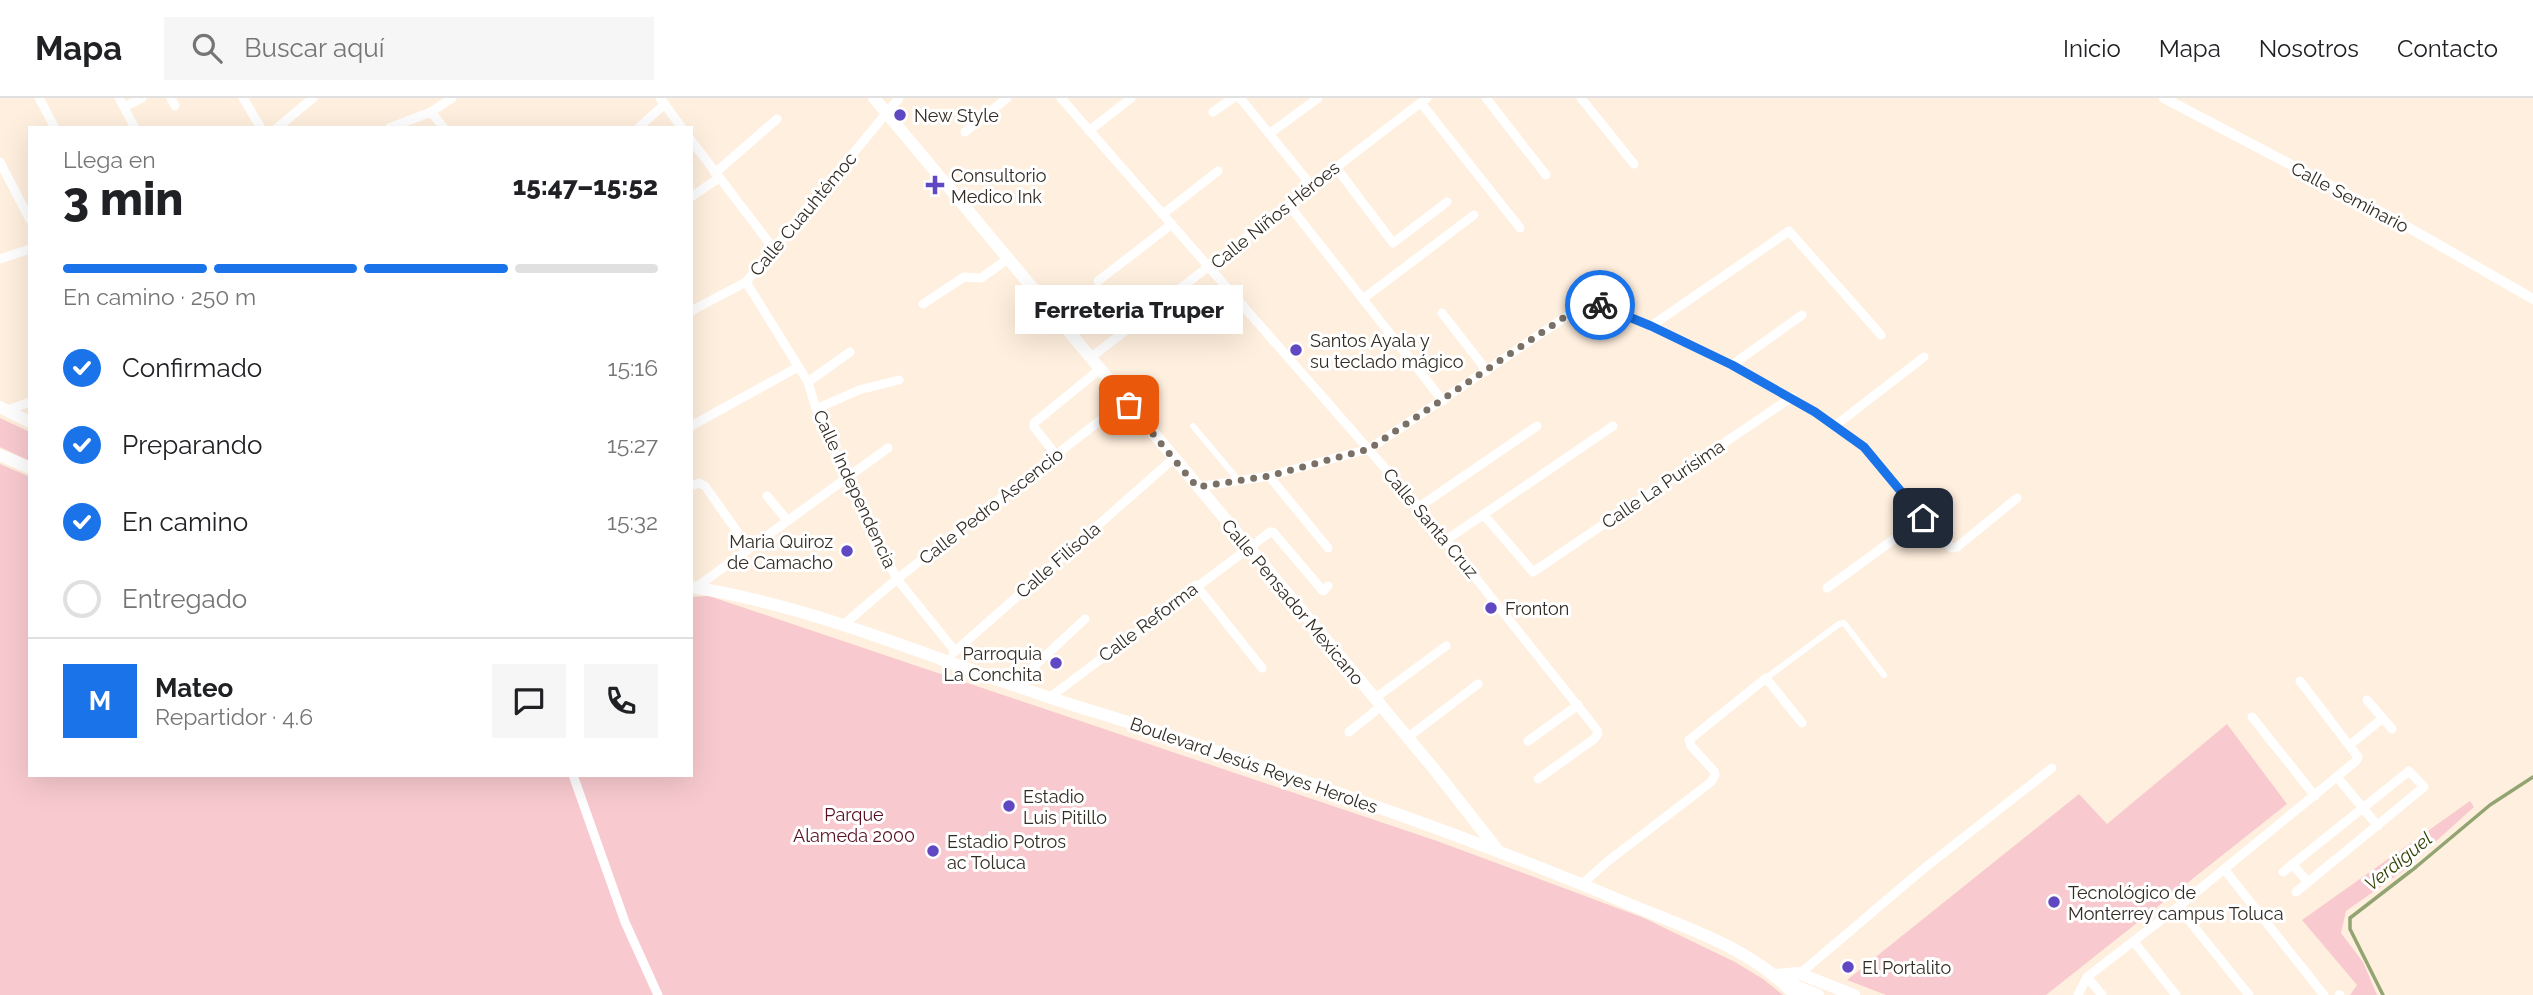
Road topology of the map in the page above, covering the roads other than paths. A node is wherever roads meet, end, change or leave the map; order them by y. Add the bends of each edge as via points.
1 (39, 98) edge
2 (119, 98) edge
3 (142, 98) edge
4 (243, 98) edge
5 (313, 98) edge
6 (452, 98) edge
7 (874, 98) edge
8 (899, 98) edge
9 (1007, 98) edge
10 (1060, 98) edge
11 (1131, 98) edge
12 (1233, 98) edge
13 (1240, 98) edge
14 (1318, 98) edge
15 (1486, 98) edge
16 (1581, 98) edge
17 (2164, 98) edge
18 (1424, 100) edge
19 (663, 101) edge
20 (124, 107) junction
21 (431, 112) junction
22 (1213, 112) dead end
23 (886, 113) junction
24 (777, 118) dead end
25 (54, 126) edge
26 (134, 126) edge
27 (260, 126) edge
28 (279, 126) edge
29 (395, 126) edge
30 (442, 126) edge
31 (640, 126) edge
32 (681, 126) edge
33 (1089, 131) junction
34 (965, 132) dead end
35 (1269, 134) junction
36 (693, 143) edge
37 (0, 162) edge
38 (1634, 164) dead end
39 (1335, 166) junction
40 (1218, 171) dead end
41 (717, 175) junction
42 (1546, 175) dead end
43 (1311, 185) junction
44 (693, 195) edge
45 (1447, 202) dead end
46 (1288, 204) junction
47 (1163, 214) junction
48 (1475, 215) dead end
49 (28, 216) edge
50 (1172, 224) junction
51 (1520, 228) dead end
52 (773, 248) junction
53 (28, 250) edge
54 (0, 259) edge
55 (1008, 260) junction
56 (1209, 267) junction
57 (1098, 281) dead end
58 (746, 282) junction
59 (1364, 298) junction
60 (2533, 299) edge
61 (923, 304) dead end
62 (693, 310) edge
63 (1442, 313) dead end
64 (1802, 315) dead end
65 (1651, 326) junction
66 (1881, 335) dead end
67 (850, 352) dead end
68 (1924, 357) dead end
69 (1090, 358) junction
70 (1732, 365) junction
71 (798, 367) junction
72 (1100, 369) junction
73 (1487, 371) junction
74 (899, 380) dead end
75 (807, 382) junction
76 (1792, 397) junction
77 (1443, 401) junction
78 (28, 402) edge
79 (4, 408) edge
80 (816, 408) junction
81 (1107, 415) dead end
82 (28, 421) edge
83 (693, 425) edge
84 (1836, 425) junction
85 (1193, 426) dead end
86 (1537, 426) dead end
87 (1613, 426) dead end
88 (888, 448) dead end
89 (1369, 449) junction
90 (0, 455) edge
91 (1056, 455) junction
92 (1173, 459) junction
93 (28, 467) edge
94 (1269, 476) junction
95 (846, 478) junction
96 (1239, 481) junction
97 (693, 485) edge
98 (1197, 487) junction
99 (767, 496) dead end
100 (2018, 498) dead end
101 (1419, 508) junction
102 (1483, 514) junction
103 (1923, 518) junction
104 (787, 520) junction
105 (1446, 540) junction
106 (748, 547) junction
107 (1328, 548) dead end
108 (1249, 549) junction
109 (897, 579) junction
110 (1196, 585) junction
111 (693, 588) edge
112 (1325, 588) dead end
113 (1827, 588) dead end
114 (1084, 620) dead end
115 (843, 625) junction
116 (1446, 646) dead end
117 (955, 652) junction
118 (943, 661) junction
119 (1262, 668) dead end
120 (1884, 675) dead end
121 (1766, 678) junction
122 (2300, 681) dead end
123 (1478, 684) dead end
124 (1014, 685) junction
125 (1049, 698) junction
126 (2367, 700) dead end
127 (1377, 703) junction
128 (1577, 705) junction
129 (2252, 717) dead end
130 (2382, 718) junction
131 (1802, 723) dead end
132 (2392, 729) dead end
133 (1349, 732) dead end
134 (1407, 738) junction
135 (1528, 741) dead end
136 (2351, 744) junction
137 (2052, 768) dead end
138 (574, 777) edge
139 (2337, 777) junction
140 (1538, 779) dead end
141 (2315, 796) junction
142 (2362, 808) junction
143 (2378, 826) junction
144 (1496, 848) junction
145 (2292, 864) junction
146 (2224, 869) junction
147 (2283, 872) dead end
148 (2308, 883) junction
149 (1582, 884) junction
150 (2296, 892) dead end
151 (2178, 907) junction
152 (2134, 942) junction
153 (1774, 975) junction
154 (2087, 977) junction
155 (1795, 984) edge
156 (658, 995) edge
157 (1818, 995) edge
158 (1854, 995) edge
159 (2078, 995) edge
160 (2102, 995) edge
161 (2176, 995) edge
162 (2249, 995) edge
163 (2324, 995) edge

1 - 25 street
2 - 20 street
3 - 20 street
4 - 27 street
5 - 28 street
6 - 21 street
7 - 23 main road, Calle Pensador Mexicano
8 - 23 street, Calle Cuauhtémoc
9 - 34 street
10 - 33 street, Calle Santa Cruz
11 - 33 street
12 - 22 street
13 - 35 street
14 - 35 street
15 - 42 street
16 - 38 street
17 - 60 street, Calle Seminario
18 - 39 street, Calle Niños Héroes
18 - 51 street
19 - 31 street
19 - 32 street
20 - 26 street
21 - 29 street
21 - 30 street
23 - 52 street, Calle Cuauhtémoc
23 - 55 main road, Calle Pensador Mexicano
24 - 41 street
33 - 47 street, Calle Santa Cruz
35 - 43 street
36 - 41 street
37 - 49 street
39 - 43 street, Calle Niños Héroes
39 - 45 street via 1393,243
40 - 47 street
41 - 44 street
41 - 52 street
43 - 46 street, Calle Niños Héroes
46 - 56 street, Calle Niños Héroes
46 - 59 street
47 - 50 street, Calle Santa Cruz
48 - 59 street
50 - 56 street, Calle Santa Cruz
50 - 57 street
52 - 58 street, Calle Cuauhtémoc
53 - 54 street
55 - 61 street via 981,278 964,277
55 - 69 main road, Calle Pensador Mexicano
56 - 69 street, Calle Niños Héroes
56 - 89 street, Calle Santa Cruz
58 - 62 street, Calle Cuauhtémoc
58 - 71 street, Calle Independencia
59 - 77 street
63 - 73 street
64 - 70 street
65 - 66 street via 1789,230
65 - 70 street
65 - 73 street via 1587,304
67 - 75 street
68 - 84 street
69 - 72 main road, Calle Pensador Mexicano
70 - 76 street
71 - 75 street, Calle Independencia
71 - 83 street
72 - 91 street via 1034,424
72 - 92 main road, Calle Pensador Mexicano
73 - 77 street
74 - 80 street
75 - 80 street, Calle Independencia
76 - 84 street
76 - 102 street, Calle La Purísima via 1533,572
77 - 89 street
78 - 79 street
79 - 82 main road
80 - 95 street, Calle Independencia
81 - 91 street, Calle Pedro Ascencio
84 - 103 street via 1864,447
85 - 96 street
86 - 101 street
87 - 102 street
88 - 95 street
89 - 94 street
89 - 101 street, Calle Santa Cruz
90 - 93 main road
91 - 109 street, Calle Pedro Ascencio
92 - 98 main road, Calle Pensador Mexicano
92 - 117 street, Calle Filísola
94 - 96 street
94 - 107 street
95 - 104 street
95 - 109 street, Calle Independencia
96 - 98 street
97 - 106 street via 705,486
98 - 108 main road, Calle Pensador Mexicano
99 - 104 street
100 - 103 street via 1957,547 1952,548
101 - 105 street, Calle Santa Cruz
102 - 105 street
103 - 113 street
104 - 106 street
105 - 128 street, Calle Santa Cruz
106 - 111 street
108 - 110 street, Calle Reforma
108 - 112 street, Calle Reforma via 1273,532
108 - 127 main road, Calle Pensador Mexicano
109 - 115 street, Calle Pedro Ascencio
109 - 117 street, Calle Independencia
110 - 119 street
110 - 125 street, Calle Reforma
111 - 115 main road, Boulevard Jesús Reyes Heroles
114 - 124 street
115 - 118 main road, Boulevard Jesús Reyes Heroles
116 - 127 street
117 - 118 street, Calle Filísola
118 - 124 main road, Boulevard Jesús Reyes Heroles
120 - 121 street via 1844,623
121 - 131 street
121 - 149 street via 1689,740 1714,771 1711,782
122 - 136 street
123 - 134 street
124 - 125 main road, Boulevard Jesús Reyes Heroles
125 - 144 main road, Boulevard Jesús Reyes Heroles
126 - 130 street
127 - 133 street
127 - 134 main road, Calle Pensador Mexicano
128 - 135 street
128 - 140 street, Calle Santa Cruz via 1598,734
129 - 141 street
130 - 132 street
130 - 136 street
134 - 144 main road, Calle Pensador Mexicano
136 - 139 street via 2358,757
137 - 155 street
138 - 156 street via 625,922
139 - 141 street
139 - 142 street
141 - 146 street
142 - 143 street
142 - 143 street via 2409,771 2413,773 2423,790
142 - 145 street
143 - 148 street
144 - 149 main road, Boulevard Jesús Reyes Heroles
145 - 147 street
145 - 148 street
146 - 151 street
146 - 163 street
148 - 150 street
149 - 153 main road, Boulevard Jesús Reyes Heroles via 1735,950
151 - 152 street
151 - 162 street
152 - 154 street
152 - 161 street
153 - 155 main road, Boulevard Jesús Reyes Heroles
153 - 155 main road
154 - 159 street
154 - 160 street
155 - 157 main road
155 - 158 main road

